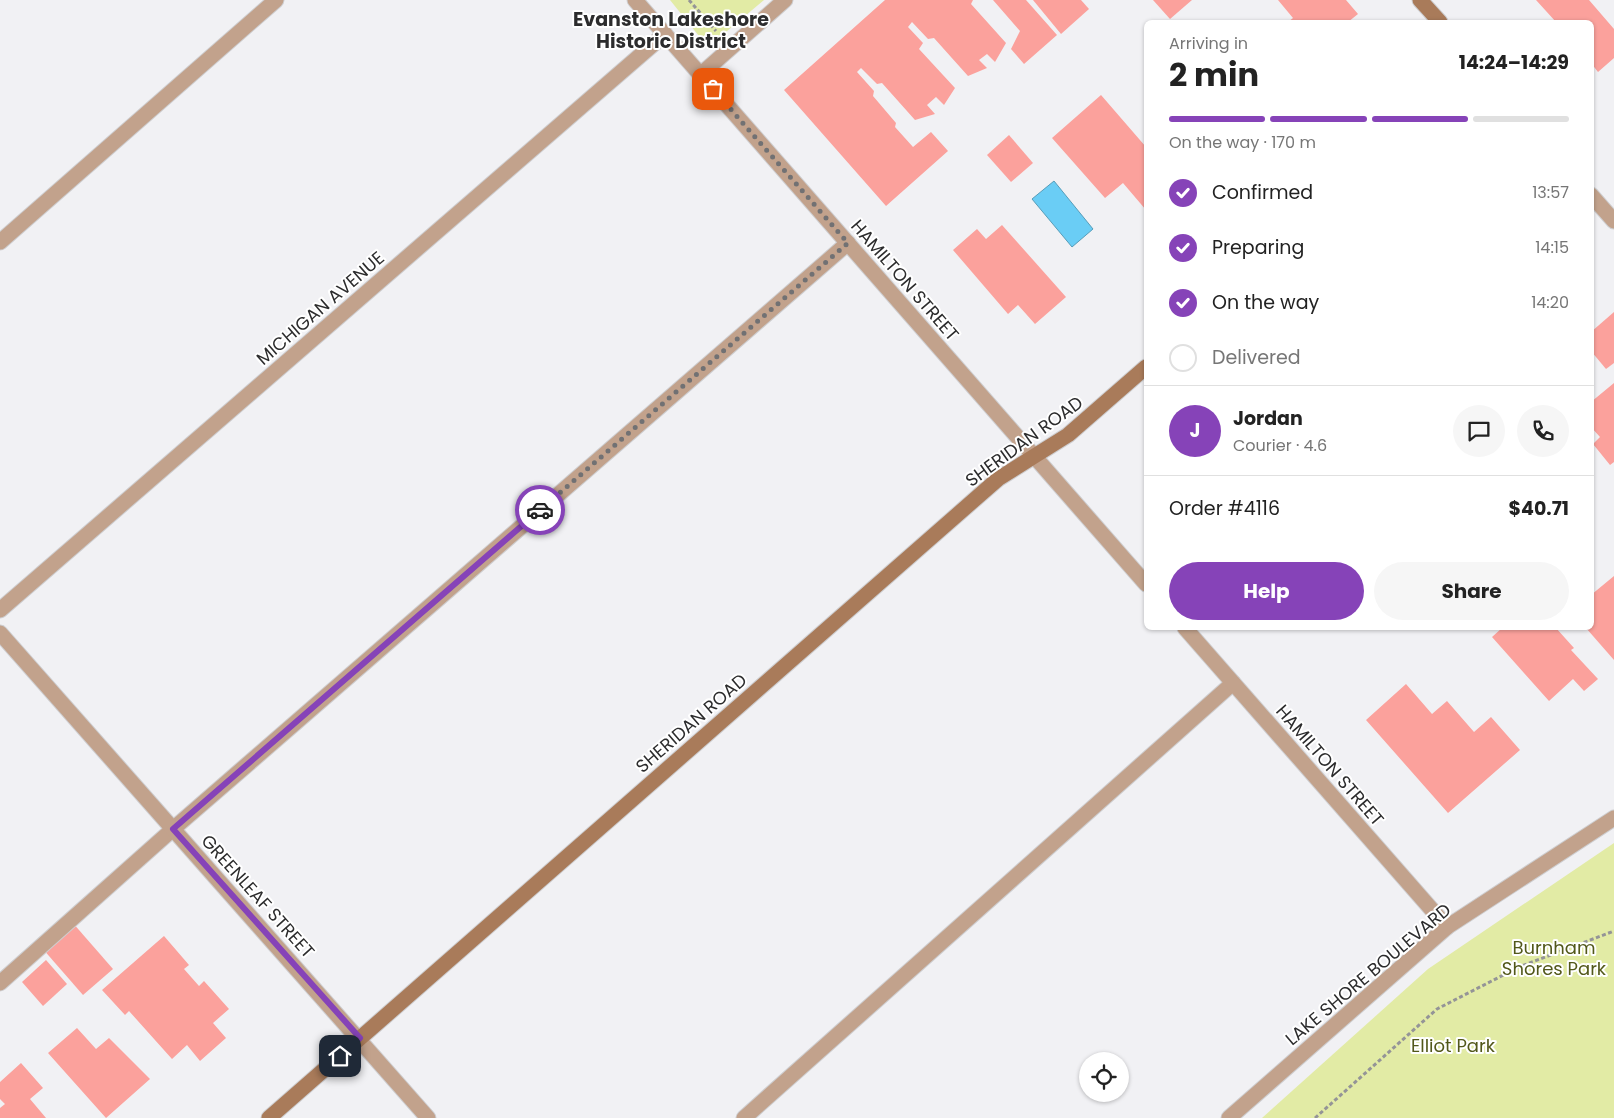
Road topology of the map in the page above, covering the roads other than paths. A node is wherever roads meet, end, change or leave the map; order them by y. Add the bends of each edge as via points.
1 (276, 0) edge
2 (635, 0) edge
3 (785, 0) edge
4 (1420, 0) edge
5 (1438, 20) edge
6 (665, 34) junction
7 (700, 75) junction
8 (1594, 198) edge
9 (1614, 221) edge
10 (0, 242) edge
11 (848, 243) junction
12 (1144, 370) edge
13 (1034, 456) junction
14 (1144, 582) edge
15 (0, 610) edge
16 (1187, 630) edge
17 (0, 633) edge
18 (1233, 683) junction
19 (1614, 818) edge
20 (173, 829) junction
21 (1447, 927) junction
22 (0, 983) edge
23 (360, 1038) junction
24 (270, 1118) edge
25 (428, 1118) edge
26 (744, 1118) edge
27 (1229, 1118) edge

1 - 10 street
2 - 6 street, HAMILTON STREET
3 - 7 street
4 - 5 main road
6 - 7 street, HAMILTON STREET
6 - 15 street, MICHIGAN AVENUE
7 - 11 street, HAMILTON STREET
8 - 9 street
11 - 13 street, HAMILTON STREET
11 - 20 street
12 - 13 main road, SHERIDAN ROAD via 1068,435
13 - 14 street, HAMILTON STREET
13 - 23 main road, SHERIDAN ROAD via 998,479
16 - 18 street, HAMILTON STREET
17 - 20 street, GREENLEAF STREET
18 - 21 street, HAMILTON STREET
18 - 26 street
19 - 21 street, LAKE SHORE BOULEVARD
20 - 22 street
20 - 23 street, GREENLEAF STREET
21 - 27 street, LAKE SHORE BOULEVARD
23 - 24 main road, SHERIDAN ROAD
23 - 25 street, GREENLEAF STREET

